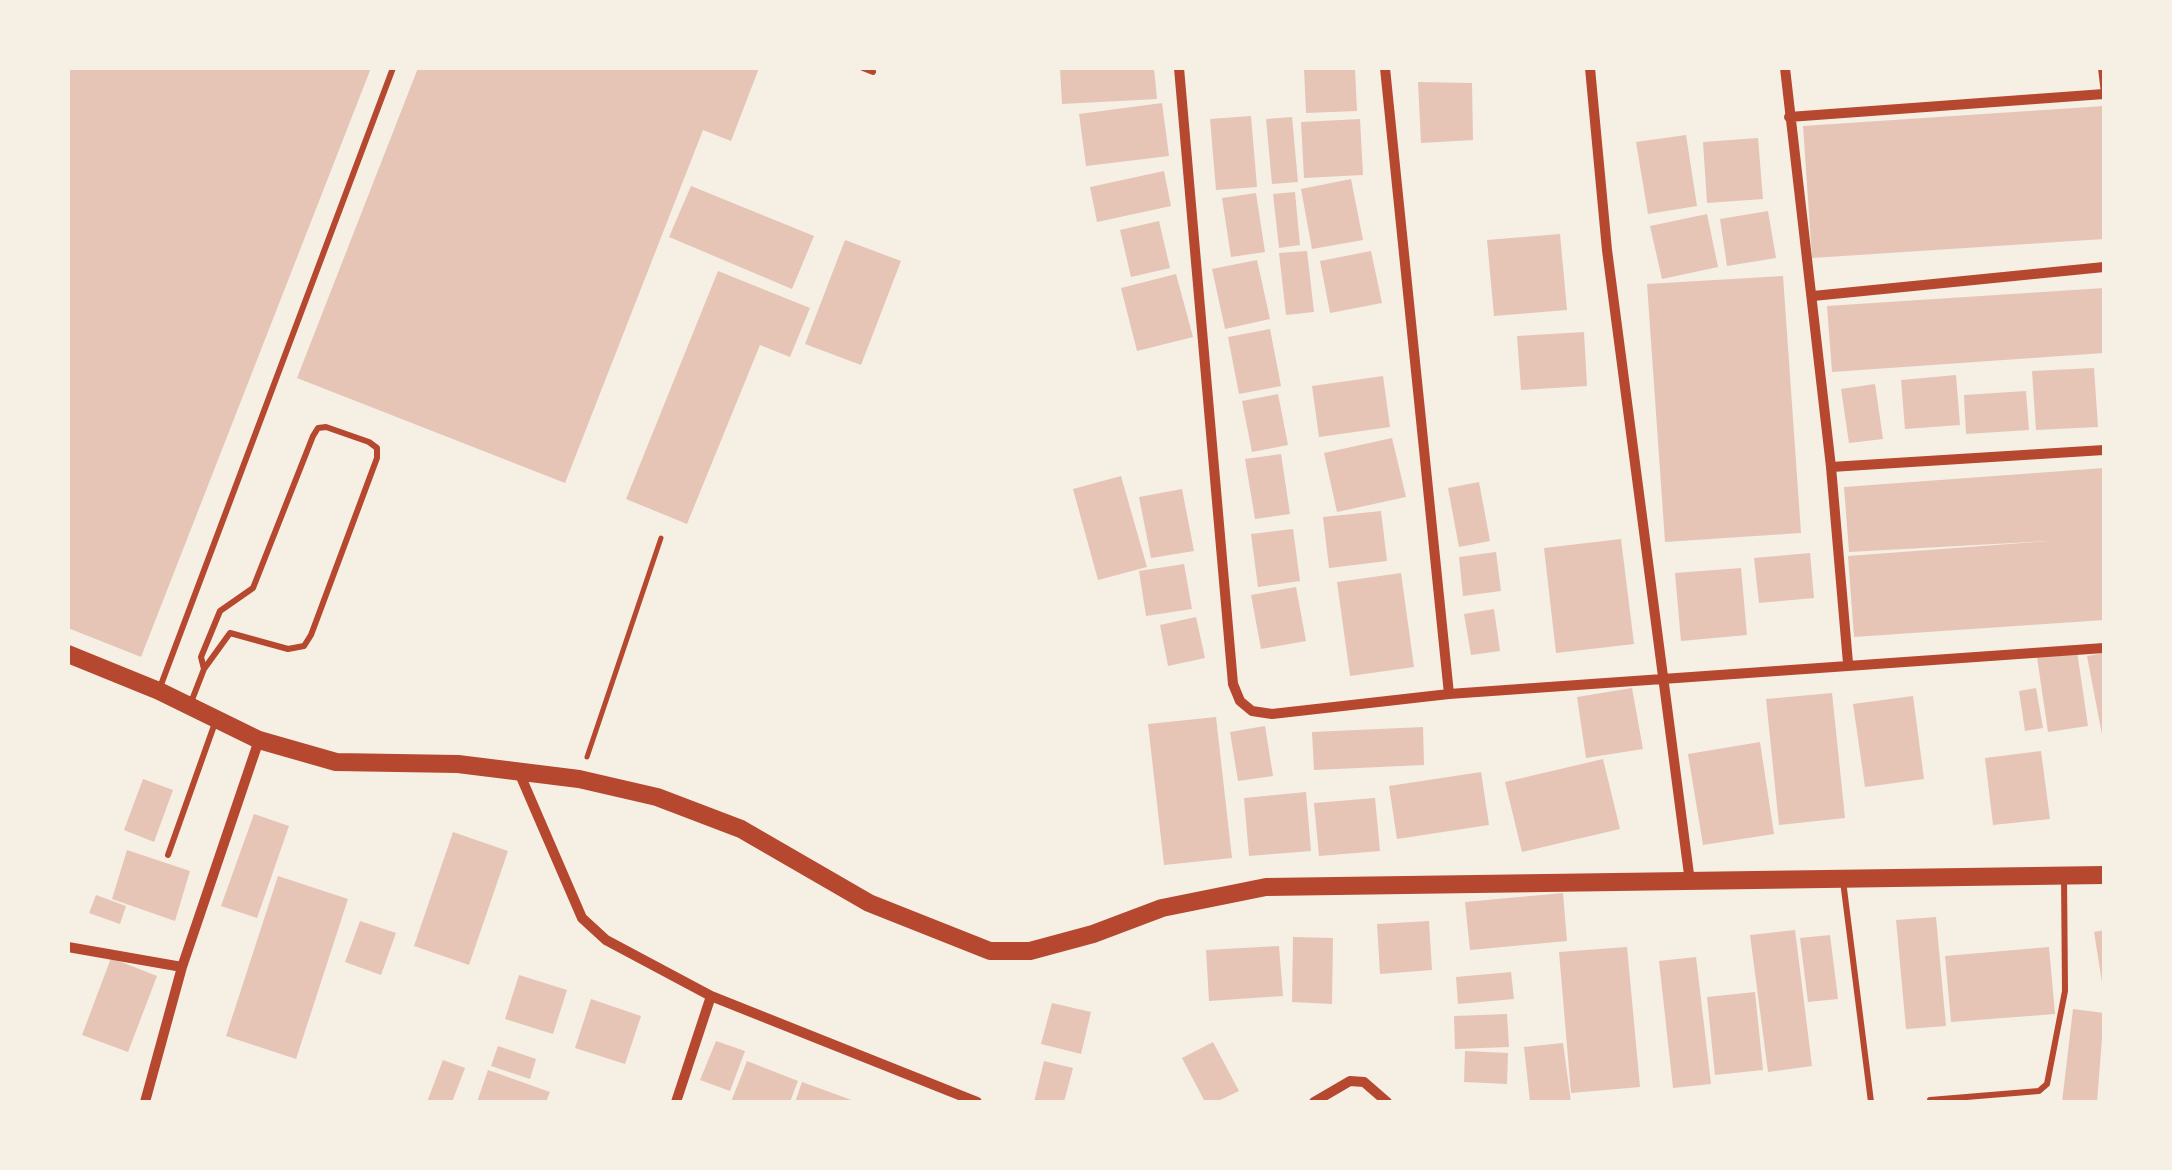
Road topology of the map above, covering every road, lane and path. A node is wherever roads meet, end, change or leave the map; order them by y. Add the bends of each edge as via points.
1 (393, 68) edge
2 (863, 68) edge
3 (1178, 68) edge
4 (1385, 68) edge
5 (1590, 68) edge
6 (1784, 68) edge
7 (2101, 68) edge
8 (873, 72) dead end
9 (2104, 94) edge
10 (1788, 116) junction
11 (2104, 267) edge
12 (1813, 296) junction
13 (2104, 450) edge
14 (1831, 467) junction
15 (661, 538) dead end
16 (2104, 648) edge
17 (68, 654) edge
18 (1848, 663) junction
19 (204, 669) junction
20 (1661, 678) junction
21 (159, 691) junction
22 (1449, 694) junction
23 (190, 706) junction
24 (216, 719) junction
25 (259, 740) junction
26 (518, 770) junction
27 (579, 779) junction
28 (168, 855) dead end
29 (2064, 875) junction
30 (2104, 875) edge
31 (1843, 878) junction
32 (1690, 882) junction
33 (68, 947) edge
34 (182, 967) junction
35 (711, 996) junction
36 (1930, 1100) edge
37 (145, 1102) edge
38 (676, 1102) edge
39 (977, 1102) edge
40 (1314, 1102) edge
41 (1387, 1102) edge
42 (1872, 1102) edge

1 - 21 lane
2 - 8 lane
3 - 22 street via 1233,684 1240,701 1272,714
4 - 22 street
5 - 20 street
6 - 10 street
7 - 9 lane
9 - 10 street
10 - 12 street
11 - 12 street
12 - 14 street
13 - 14 street
14 - 18 street
15 - 27 path
16 - 18 street
17 - 21 main road
18 - 20 street
19 - 19 lane via 201,657 220,612 253,588 262,572 318,428 377,448 304,646 288,650 230,632
19 - 23 lane
20 - 22 street
20 - 32 street
21 - 23 main road
23 - 24 main road
24 - 25 main road
24 - 28 lane
25 - 26 main road via 336,762
25 - 34 street
26 - 27 main road
26 - 35 street via 582,918 606,940
27 - 32 main road via 656,797 741,829 869,903 990,952 1030,951 1162,908 1266,887
29 - 30 main road
29 - 31 main road
29 - 36 lane via 2065,991 2048,1084
31 - 32 main road
31 - 42 lane
33 - 34 street
34 - 37 street
35 - 38 street
35 - 39 street
40 - 41 street via 1350,1082 1364,1082

